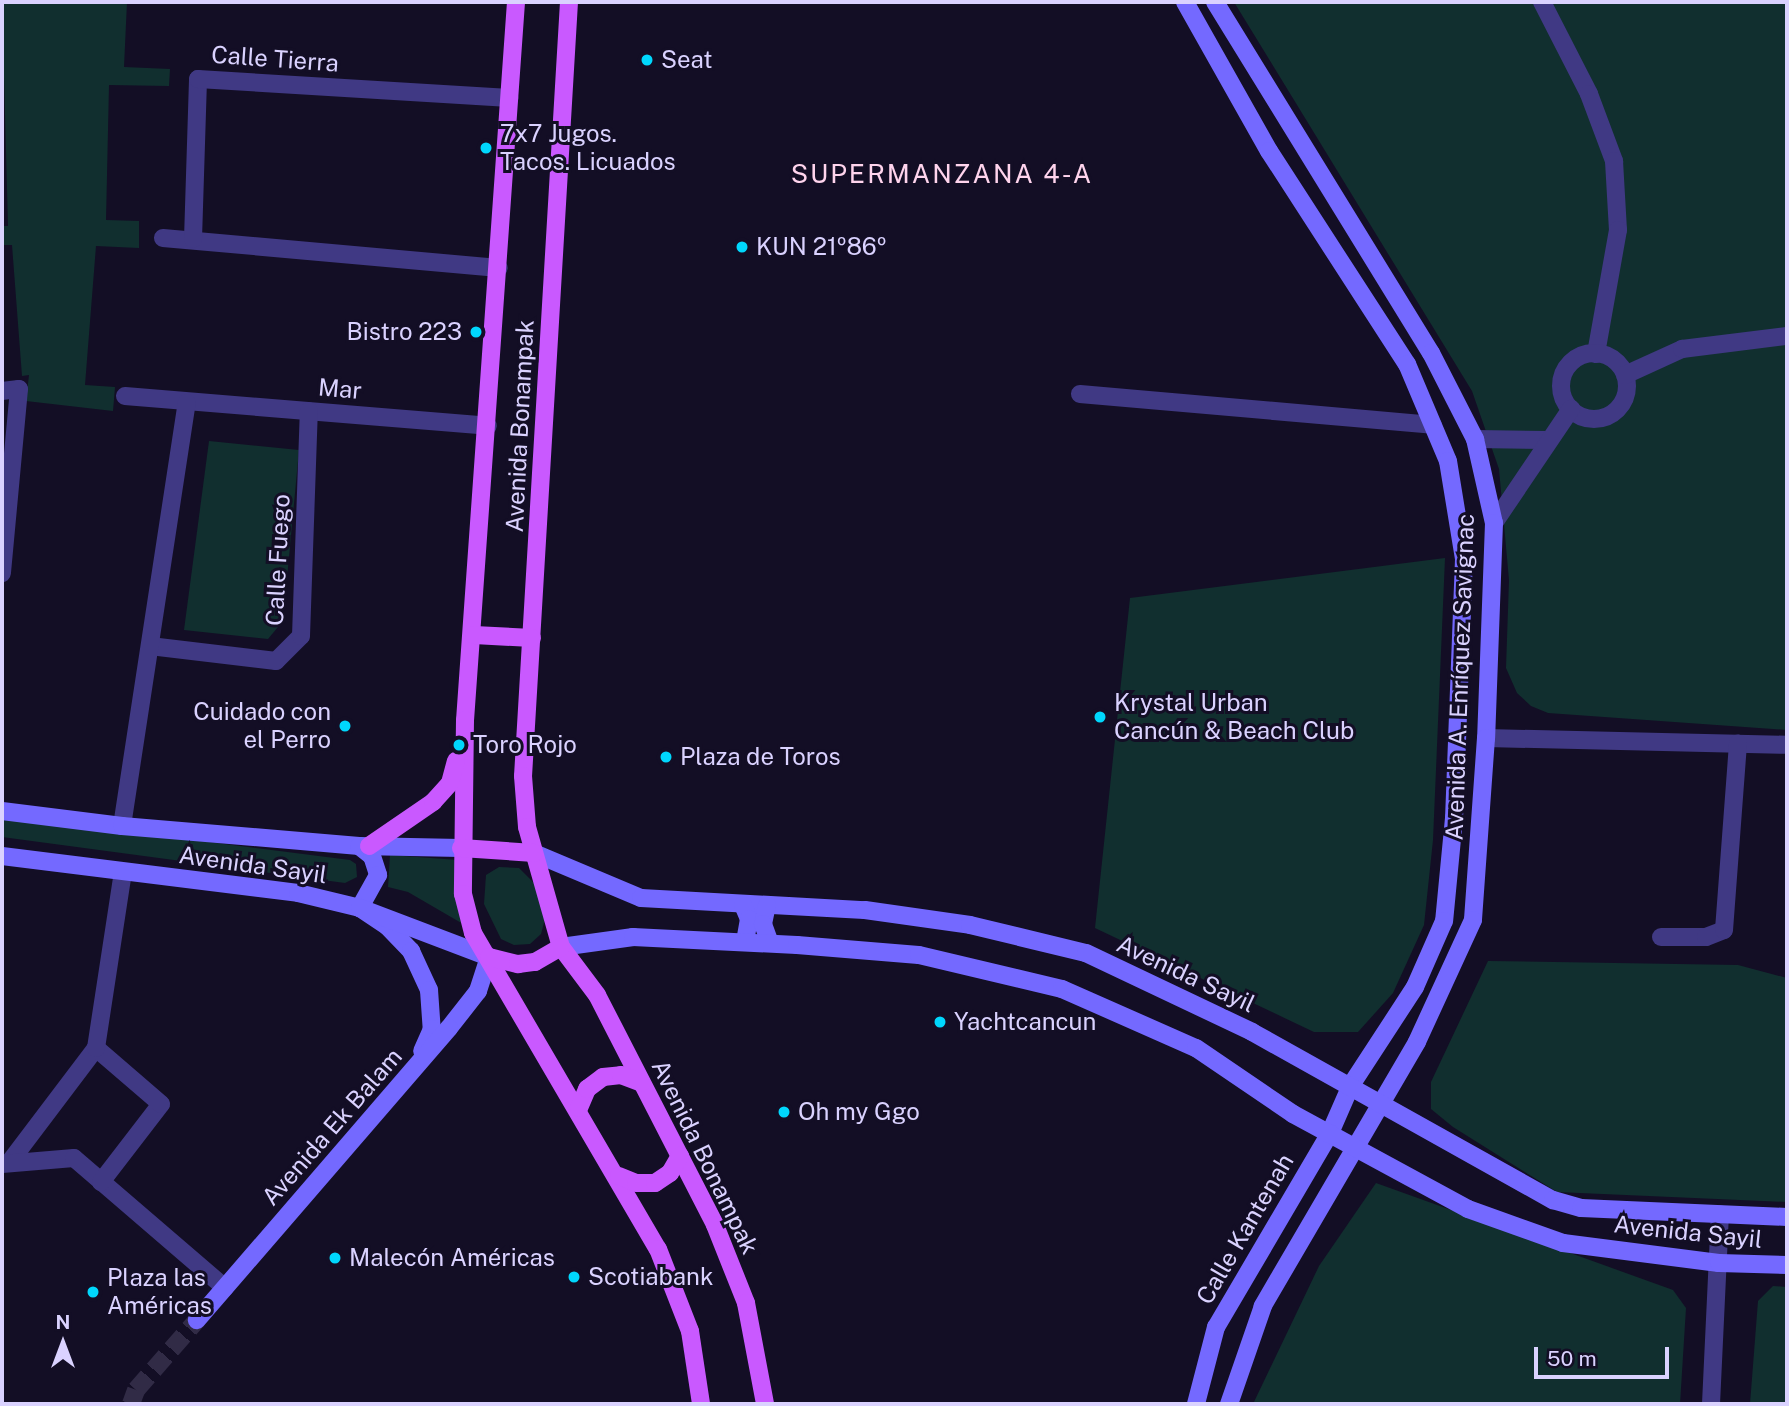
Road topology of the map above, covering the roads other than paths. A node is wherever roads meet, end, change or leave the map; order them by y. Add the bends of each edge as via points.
1 (516, 2) edge
2 (569, 2) edge
3 (1185, 2) edge
4 (1214, 2) edge
5 (1542, 2) edge
6 (509, 99) junction
7 (163, 238) dead end
8 (193, 239) junction
9 (499, 268) junction
10 (1787, 336) edge
11 (1596, 354) junction
12 (1625, 375) junction
13 (10, 390) edge
14 (1080, 394) dead end
15 (125, 397) dead end
16 (187, 403) junction
17 (1572, 409) junction
18 (309, 411) junction
19 (1433, 425) junction
20 (488, 426) junction
21 (1475, 439) junction
22 (1548, 440) junction
23 (1494, 523) junction
24 (2, 573) edge
25 (474, 635) junction
26 (532, 638) junction
27 (150, 646) junction
28 (464, 720) junction
29 (1486, 738) junction
30 (1738, 744) junction
31 (1787, 744) edge
32 (2, 811) edge
33 (122, 826) junction
34 (364, 846) junction
35 (461, 848) junction
36 (534, 853) junction
37 (2, 856) edge
38 (123, 873) junction
39 (743, 905) junction
40 (766, 905) junction
41 (360, 908) junction
42 (1661, 937) dead end
43 (746, 942) junction
44 (770, 943) junction
45 (561, 947) junction
46 (489, 957) junction
47 (96, 1048) junction
48 (414, 1070) junction
49 (642, 1083) junction
50 (1352, 1085) junction
51 (1382, 1101) junction
52 (579, 1108) junction
53 (1329, 1133) junction
54 (1355, 1147) junction
55 (680, 1156) junction
56 (5, 1163) edge
57 (619, 1176) junction
58 (101, 1182) junction
59 (1720, 1214) junction
60 (1787, 1217) edge
61 (1719, 1263) junction
62 (1787, 1265) edge
63 (225, 1288) junction
64 (197, 1320) tunnel mouth
65 (701, 1404) edge
66 (765, 1404) edge
67 (1196, 1404) edge
68 (1229, 1404) edge
69 (1711, 1404) edge

1 - 6 main road, Avenida Bonampak
2 - 26 main road, Avenida Bonampak
3 - 19 street, Avenida A. Enríquez Savignac via 1269,150 1407,364
4 - 21 street, Avenida A. Enríquez Savignac via 1431,353
5 - 11 street via 1589,94 1614,161 1618,230
6 - 8 street, Calle Tierra via 198,79
6 - 9 main road, Avenida Bonampak
7 - 8 street
8 - 9 street
9 - 20 main road, Avenida Bonampak
10 - 12 street via 1682,349
11 - 12 street via 1617,362
11 - 17 street via 1576,359 1566,370 1561,390
12 - 17 street via 1626,396 1611,415 1586,418
13 - 24 street
14 - 19 street
15 - 16 street, Mar
16 - 18 street, Mar
16 - 27 street
17 - 22 street
18 - 20 street, Mar
18 - 27 street, Calle Fuego via 301,636 276,661
19 - 50 street, Avenida A. Enríquez Savignac via 1448,461 1464,559 1454,818 1444,921 1415,987
20 - 25 main road, Avenida Bonampak
21 - 22 street
21 - 23 street, Avenida A. Enríquez Savignac
22 - 23 street
23 - 29 street, Avenida A. Enríquez Savignac
25 - 26 main road
25 - 28 main road, Avenida Bonampak
26 - 36 main road, Avenida Bonampak via 523,776
27 - 33 street
28 - 34 main road via 450,783 433,803
28 - 35 main road, Avenida Bonampak
29 - 30 street
29 - 51 street, Avenida A. Enríquez Savignac via 1473,920 1417,1042
30 - 31 street
30 - 42 street via 1724,930 1706,937
32 - 33 street, Avenida Sayil
33 - 34 street, Avenida Sayil
34 - 35 street, Avenida Sayil
34 - 41 street via 378,875
35 - 36 main road
35 - 46 main road, Avenida Bonampak via 468,917
36 - 39 street, Avenida Sayil via 640,898
36 - 45 main road, Avenida Bonampak
37 - 38 street, Avenida Sayil
38 - 41 street, Avenida Sayil via 298,893
38 - 47 street
39 - 40 street, Avenida Sayil
39 - 43 street via 748,919
40 - 44 street via 763,924
40 - 50 street, Avenida Sayil via 865,911 970,925 1086,953
41 - 46 street, Avenida Sayil
41 - 48 street via 387,926 411,951 429,990 432,1029
43 - 44 street, Avenida Sayil
43 - 45 street, Avenida Sayil via 633,937
44 - 53 street, Avenida Sayil via 919,955 1062,989 1196,1048
45 - 46 main road via 535,962 518,964
45 - 49 main road, Avenida Bonampak via 597,995
46 - 48 street, Avenida Ek Balam via 478,991
46 - 52 main road
47 - 56 street
47 - 58 street via 161,1104
48 - 63 street, Avenida Ek Balam
49 - 52 main road via 621,1075 603,1077 587,1089
49 - 55 main road, Avenida Bonampak
50 - 51 street, Avenida Sayil
50 - 53 street, Calle Kantenah
51 - 54 street, Avenida A. Enríquez Savignac
51 - 59 street, Avenida Sayil via 1553,1199 1581,1208
52 - 57 main road
53 - 54 street, Avenida Sayil
53 - 67 street, Calle Kantenah via 1216,1327
54 - 61 street, Avenida Sayil via 1468,1209 1563,1243
54 - 68 street via 1263,1306
55 - 57 main road via 670,1174 654,1183 636,1183
55 - 66 main road, Avenida Bonampak via 746,1303
56 - 58 street via 74,1158
57 - 65 main road via 658,1249 690,1331
58 - 63 street
59 - 60 street, Avenida Sayil
59 - 61 street
61 - 62 street, Avenida Sayil
61 - 69 street
63 - 64 street, Avenida Ek Balam

